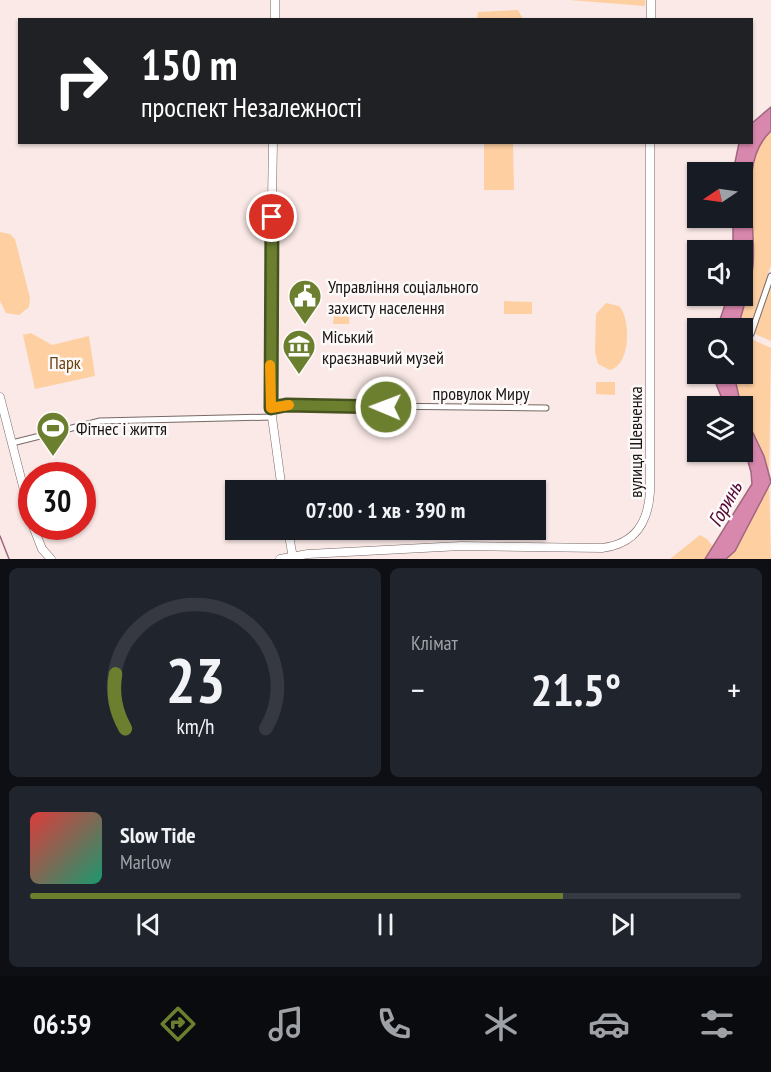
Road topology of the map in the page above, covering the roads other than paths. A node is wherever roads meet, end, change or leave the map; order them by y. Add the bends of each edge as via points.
1 (275, 0) edge
2 (651, 0) edge
3 (275, 18) edge
4 (651, 18) edge
5 (273, 144) edge
6 (650, 144) edge
7 (771, 276) edge
8 (753, 328) edge
9 (0, 397) edge
10 (271, 408) junction
11 (546, 408) dead end
12 (272, 417) junction
13 (12, 443) junction
14 (18, 466) edge
15 (281, 480) edge
16 (38, 540) edge
17 (290, 540) edge
18 (293, 557) edge
19 (51, 559) edge
20 (280, 559) edge

1 - 3 street
2 - 4 street
5 - 10 street
6 - 18 street, вулиця Шевченка via 650,492 647,516 636,534 625,542 602,548 474,545
7 - 8 street
9 - 13 street
10 - 11 street, провулок Миру via 286,405
10 - 12 street
12 - 13 street via 100,421
12 - 15 street
13 - 14 street
16 - 19 street
17 - 18 street
18 - 20 street, вулиця Шевченка

